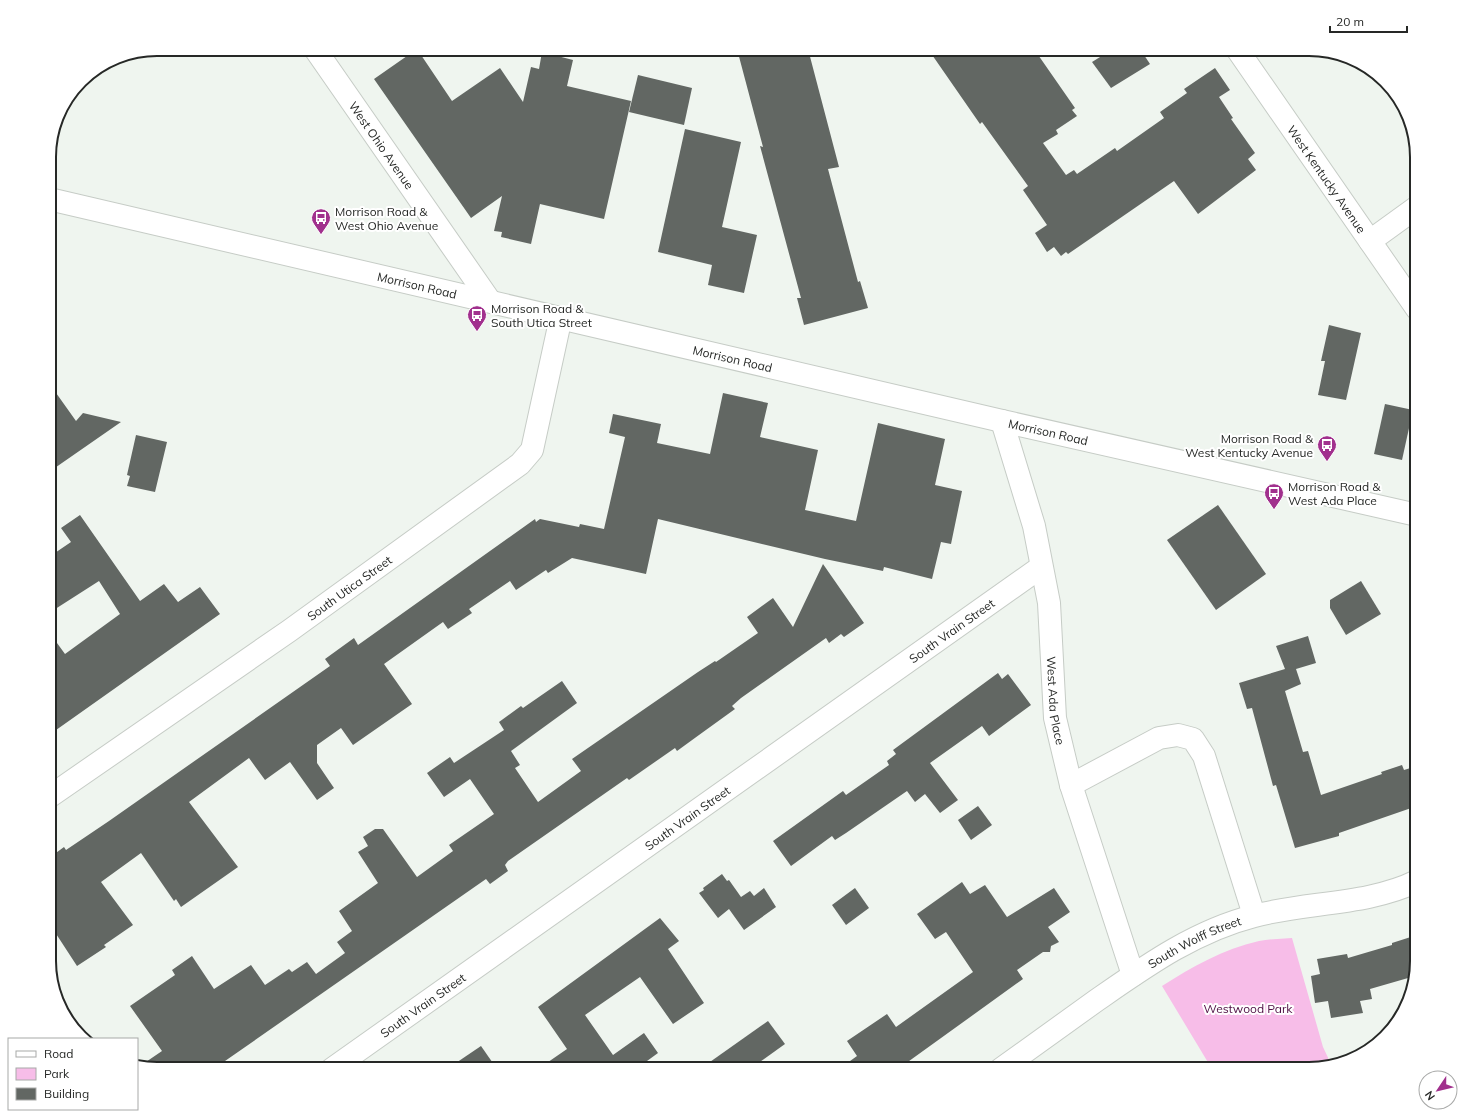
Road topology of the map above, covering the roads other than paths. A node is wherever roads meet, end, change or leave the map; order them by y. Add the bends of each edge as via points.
1 (320, 56) edge
2 (1242, 56) edge
3 (56, 201) edge
4 (1410, 212) edge
5 (1370, 241) junction
6 (1410, 299) edge
7 (490, 301) junction
8 (561, 317) junction
9 (1002, 420) junction
10 (1410, 513) edge
11 (1041, 567) junction
12 (1071, 785) junction
13 (56, 792) edge
14 (1410, 884) edge
15 (1254, 915) junction
16 (1133, 975) junction
17 (342, 1062) edge
18 (1011, 1062) edge

1 - 7 street, West Ohio Avenue
2 - 5 street, West Kentucky Avenue
3 - 7 street, Morrison Road
4 - 5 street
5 - 6 street, West Kentucky Avenue
7 - 8 street, Morrison Road
8 - 9 street, Morrison Road
8 - 13 street, South Utica Street via 532,450 520,464 289,631
9 - 10 street, Morrison Road
9 - 11 street, West Ada Place via 1034,526
11 - 12 street, West Ada Place via 1048,603 1055,718
11 - 17 street, South Vrain Street
12 - 15 street via 1159,738 1178,734 1193,739 1204,756
12 - 16 street, West Ada Place
14 - 15 street, South Wolff Street via 1388,892
15 - 16 street, South Wolff Street via 1210,930
16 - 18 street, South Wolff Street

